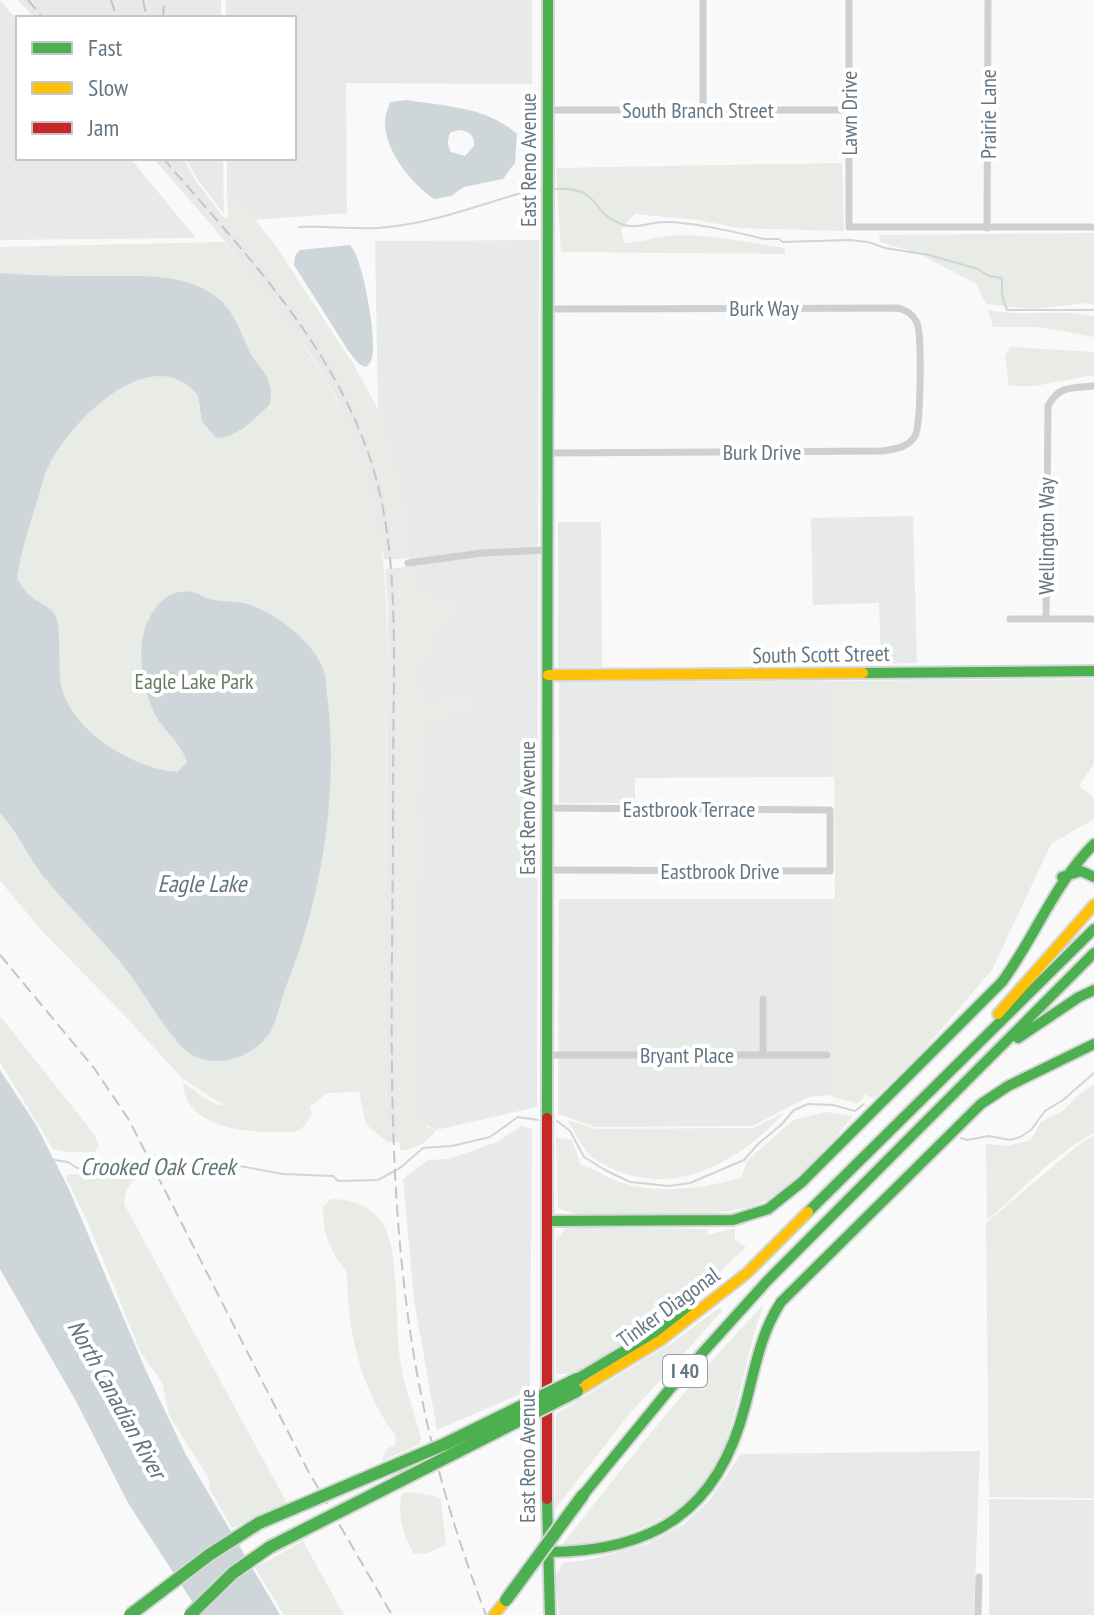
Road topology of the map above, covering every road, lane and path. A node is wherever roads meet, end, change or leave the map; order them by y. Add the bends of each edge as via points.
1 (548, 0) edge
2 (703, 0) edge
3 (849, 0) edge
4 (988, 0) edge
5 (548, 110) junction
6 (703, 110) junction
7 (849, 110) junction
8 (1094, 227) edge
9 (987, 228) junction
10 (548, 309) junction
11 (920, 380) joint
12 (1094, 386) edge
13 (548, 453) junction
14 (548, 550) junction
15 (408, 563) dead end
16 (1010, 619) dead end
17 (1046, 619) junction
18 (1094, 619) edge
19 (1094, 671) edge
20 (548, 675) junction
21 (547, 808) junction
22 (830, 810) joint
23 (1094, 844) edge
24 (547, 870) junction
25 (1062, 877) junction
26 (1094, 877) edge
27 (1094, 905) edge
28 (1094, 929) edge
29 (1094, 953) edge
30 (1094, 990) edge
31 (763, 999) dead end
32 (1094, 1044) edge
33 (999, 1051) junction
34 (547, 1055) junction
35 (763, 1055) junction
36 (827, 1055) dead end
37 (920, 1102) junction
38 (547, 1221) junction
39 (577, 1385) junction
40 (547, 1552) junction
41 (979, 1577) dead end
42 (130, 1615) edge
43 (190, 1615) edge
44 (495, 1615) edge
45 (550, 1615) edge
46 (978, 1615) edge

1 - 5 main road, East Reno Avenue
2 - 6 street
3 - 7 street, Lawn Drive
4 - 9 street, Prairie Lane
5 - 6 street, South Branch Street
5 - 10 main road, East Reno Avenue
6 - 7 street, South Branch Street
7 - 9 street, Lawn Drive via 849,227
8 - 9 street
10 - 11 street, Burk Way via 898,308 912,315 919,327
10 - 13 main road, East Reno Avenue
11 - 13 street, Burk Drive via 915,437 897,449
12 - 17 street, Wellington Way via 1065,389 1048,406
13 - 14 main road, East Reno Avenue
14 - 15 street
14 - 20 main road, East Reno Avenue
16 - 17 street
17 - 18 street
19 - 20 main road, South Scott Street
20 - 21 main road, East Reno Avenue
21 - 22 street, Eastbrook Terrace
21 - 24 main road, East Reno Avenue
22 - 24 street, Eastbrook Drive via 830,871
23 - 25 main road
24 - 34 main road, East Reno Avenue
25 - 26 main road via 1081,871
25 - 38 main road via 1002,982 775,1204 723,1221
27 - 37 main road
28 - 37 main road, Tinker Diagonal / I 40
29 - 33 main road, Tinker Diagonal / I 40
30 - 33 main road
31 - 35 street
32 - 40 main road via 1014,1081 981,1104 781,1302 760,1343 730,1453 696,1503 641,1539 608,1548
33 - 44 main road, Tinker Diagonal / I 40, bridge via 759,1290 669,1390
34 - 35 street, Bryant Place
34 - 38 main road, East Reno Avenue
35 - 36 street, Bryant Place
37 - 39 main road, Tinker Diagonal / I 40 via 747,1273 661,1340
38 - 40 main road, East Reno Avenue
39 - 42 main road, bridge via 259,1523
39 - 43 main road, Tinker Diagonal / I 40, bridge via 270,1547 233,1573
40 - 45 main road, East Reno Avenue
41 - 46 street

